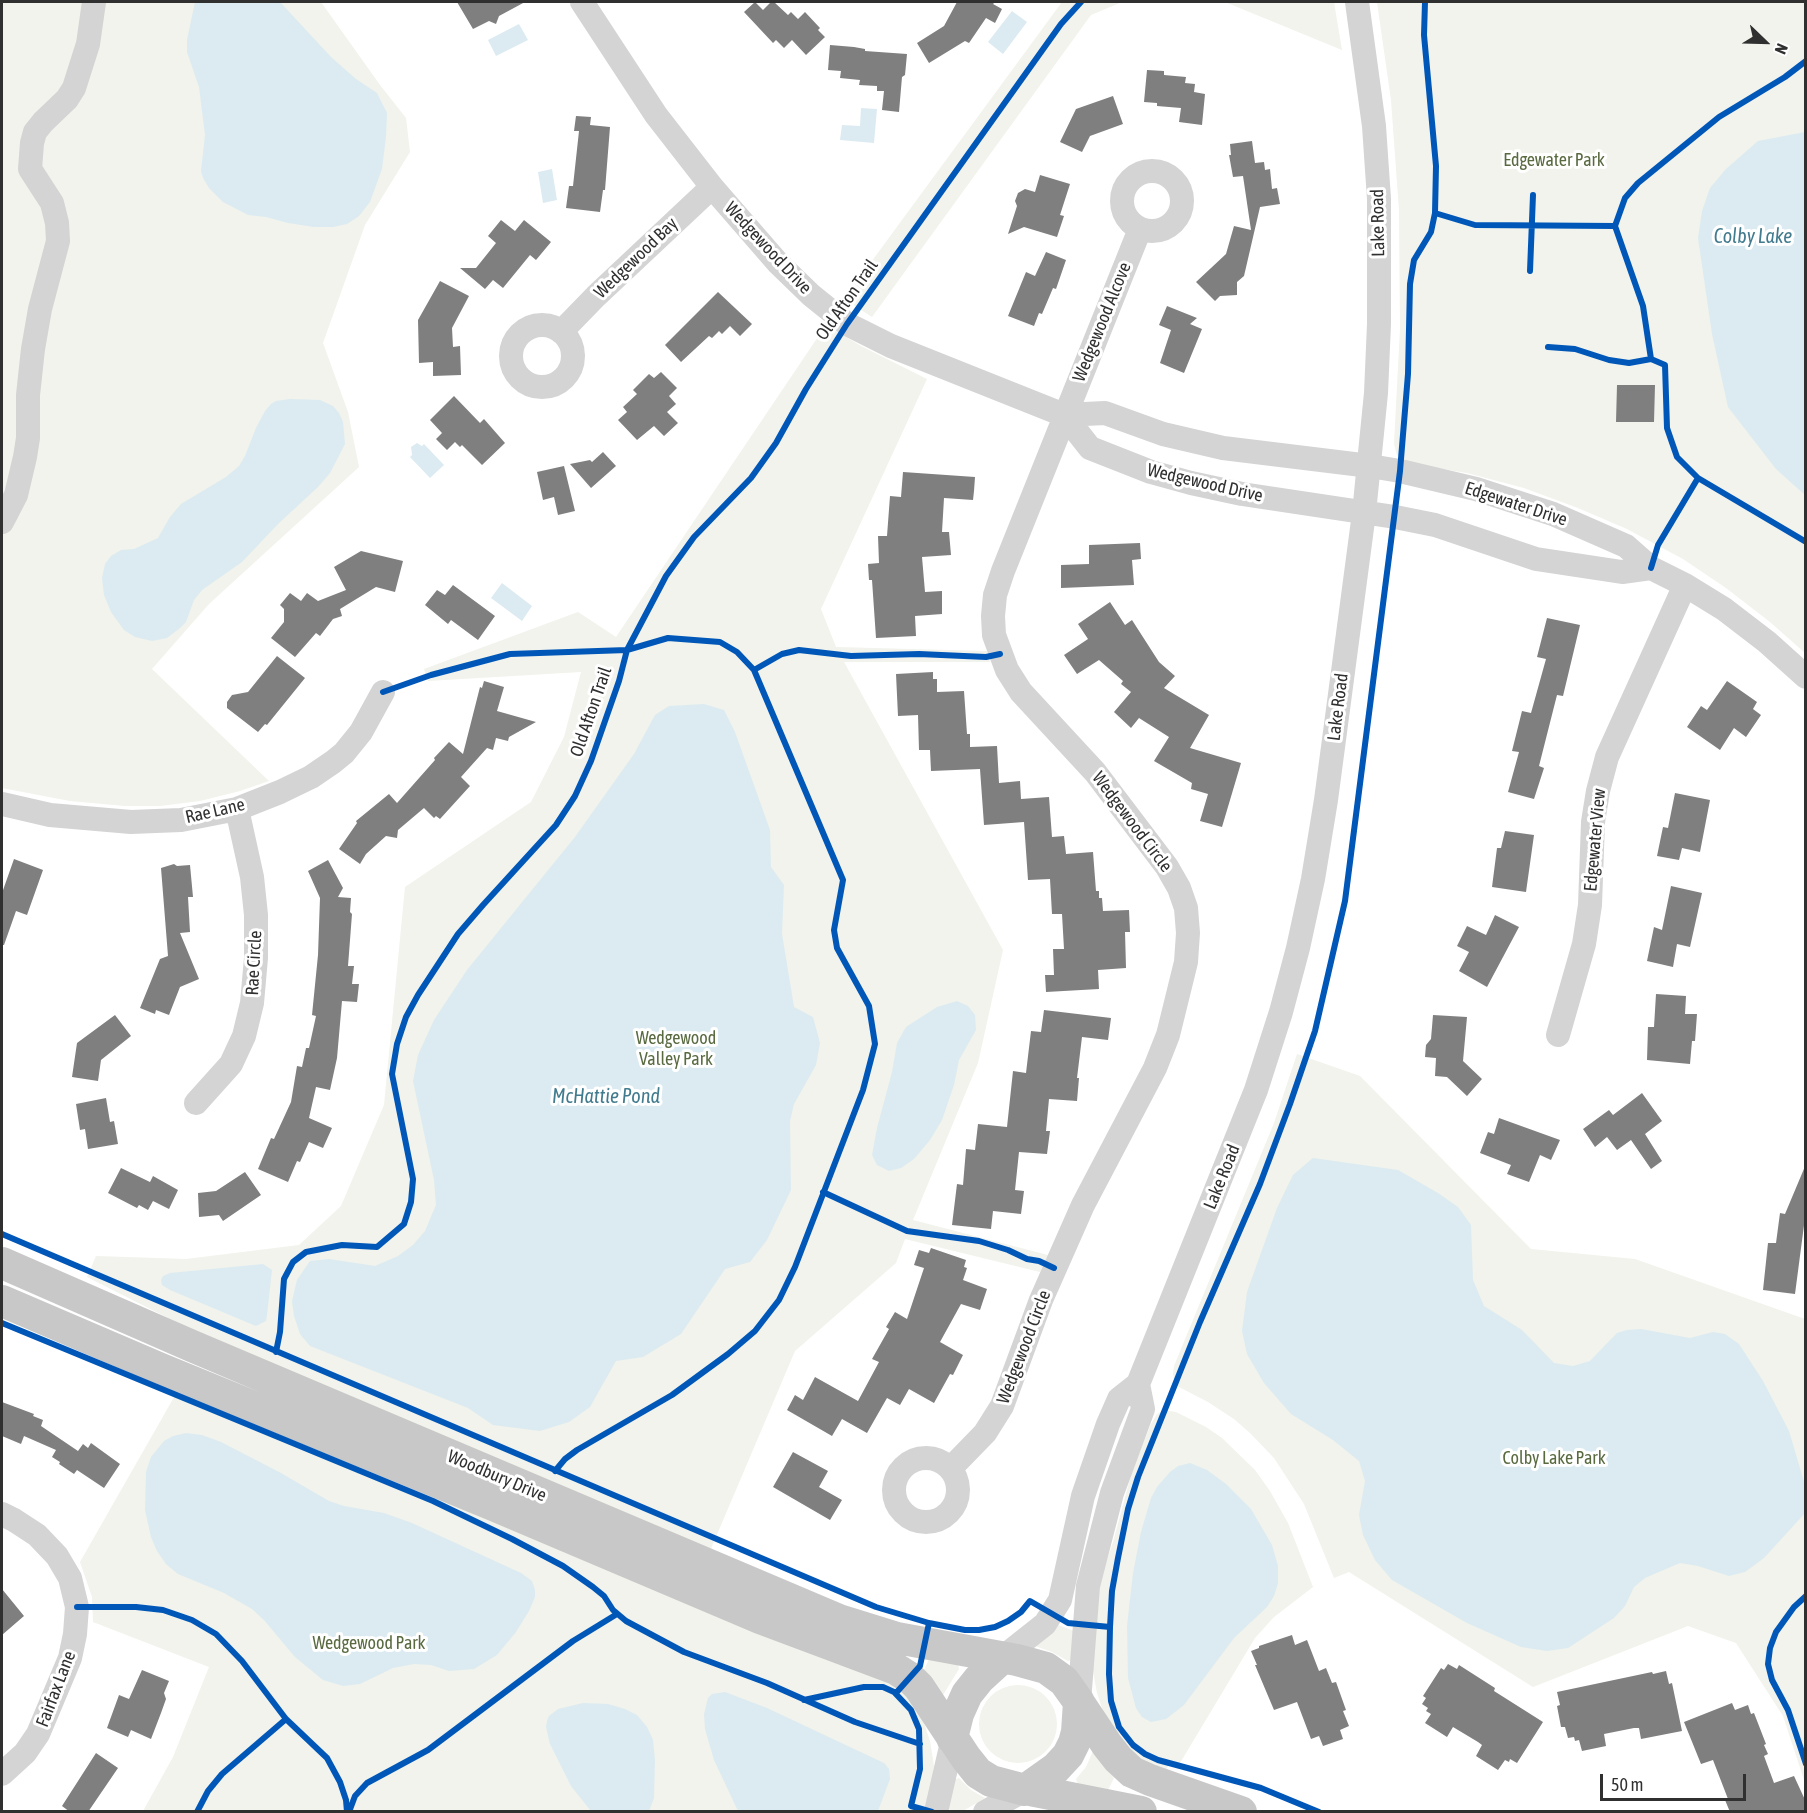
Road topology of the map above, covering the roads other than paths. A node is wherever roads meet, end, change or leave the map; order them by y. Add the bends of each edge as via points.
1 (94, 2) edge
2 (582, 2) edge
3 (1357, 2) edge
4 (712, 186) junction
5 (1140, 229) dead end
6 (561, 332) dead end
7 (1064, 415) junction
8 (1370, 465) junction
9 (1364, 513) junction
10 (2, 522) edge
11 (1651, 568) junction
12 (1685, 585) junction
13 (1806, 677) edge
14 (383, 692) dead end
15 (2, 804) edge
16 (237, 809) junction
17 (1558, 1035) dead end
18 (196, 1103) dead end
19 (2, 1263) edge
20 (2, 1301) edge
21 (1138, 1384) junction
22 (951, 1468) dead end
23 (2, 1514) edge
24 (1002, 1658) junction
25 (1079, 1703) junction
26 (953, 1738) junction
27 (2, 1774) edge
28 (1025, 1790) junction
29 (936, 1812) edge
30 (985, 1812) edge
31 (1141, 1812) edge
32 (1241, 1812) edge

1 - 10 street via 88,44 74,88 35,132 32,143 30,169 52,203 58,241 33,349 25,457 16,495
2 - 4 street, Wedgewood Drive via 656,115
3 - 8 street, Lake Road via 1374,126 1379,199 1379,324
4 - 6 street, Wedgewood Bay
4 - 7 street, Wedgewood Drive via 778,264 848,324 891,346
5 - 7 street, Wedgewood Alcove
7 - 8 street, Wedgewood Drive via 1105,413 1164,434 1223,448
7 - 9 street, Wedgewood Drive via 1090,448 1151,472 1242,494
7 - 22 street, Wedgewood Circle via 995,595 994,635 1007,670 1021,692 1095,772 1167,867 1186,908 1186,962 1168,1035 1155,1068 1083,1205 1041,1300 1002,1406 985,1433
8 - 9 street, Lake Road
8 - 11 street, Edgewater Drive via 1476,489 1553,514 1626,546
9 - 11 street via 1435,525 1536,559 1622,572
9 - 21 street, Lake Road via 1326,800 1298,948 1256,1090
11 - 12 street, Edgewater Drive
12 - 13 street, Edgewater Drive via 1724,609
12 - 17 street, Edgewater View via 1606,757 1593,822 1590,905 1584,944
14 - 16 street, Rae Lane via 361,732 333,762 311,777
15 - 16 street, Rae Lane via 50,815 131,822 180,820
16 - 18 street, Rae Circle via 256,915 252,1003 244,1036 231,1064
19 - 24 main road, Woodbury Drive via 839,1620 904,1639
20 - 26 main road, Woodbury Drive via 760,1618 896,1668 919,1687
21 - 24 street, Lake Road via 1119,1399 1098,1450 1058,1604 1045,1624
21 - 25 street, Lake Road via 1143,1408 1112,1493 1089,1580
23 - 27 street, Fairfax Lane via 37,1535 57,1556 70,1578 77,1607 70,1658 38,1734 25,1753
24 - 25 main road via 1050,1670 1064,1681
24 - 26 main road via 967,1694
25 - 28 main road via 1077,1732 1068,1755 1052,1772
25 - 32 main road via 1107,1745 1132,1772
26 - 28 main road via 978,1773
26 - 29 street
28 - 30 street
28 - 31 main road

